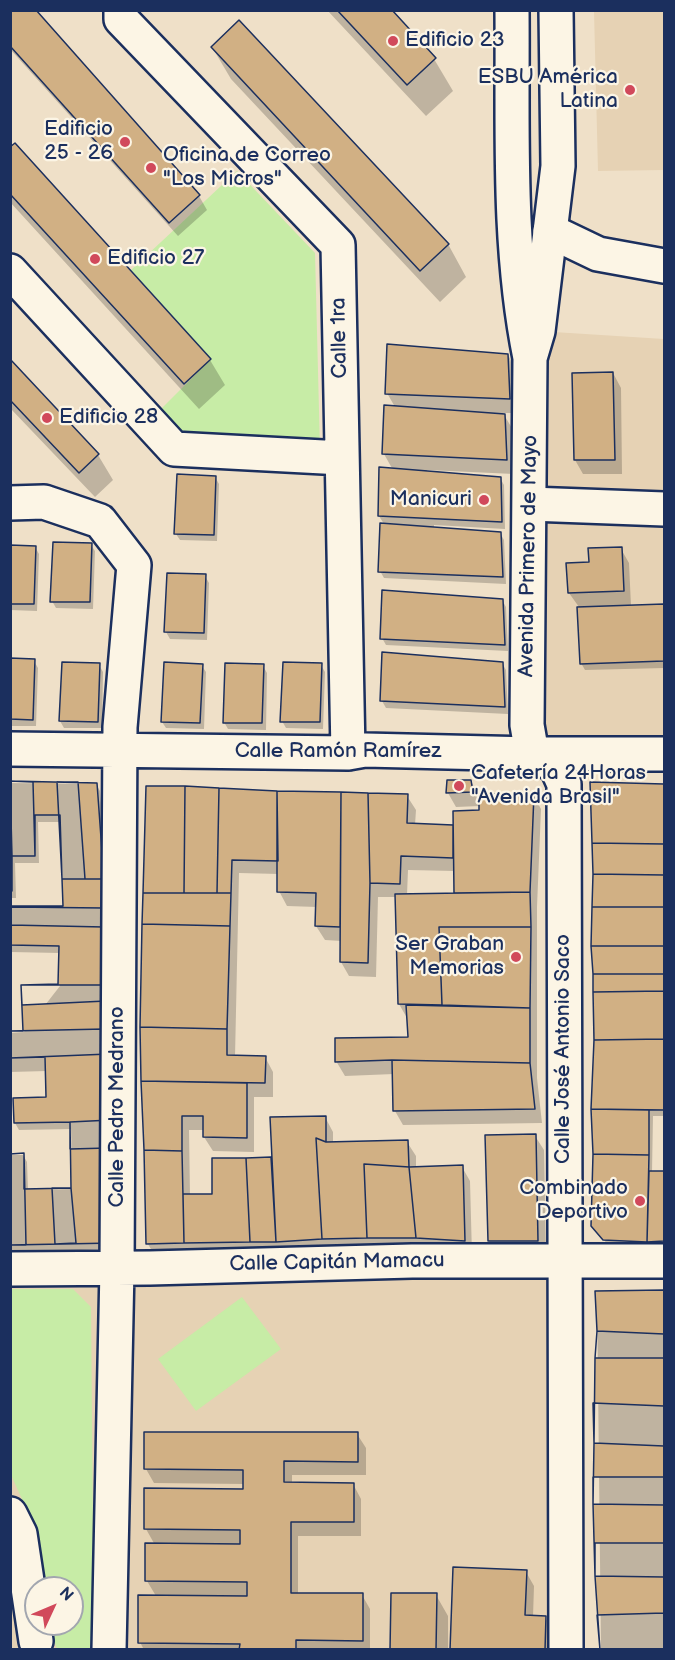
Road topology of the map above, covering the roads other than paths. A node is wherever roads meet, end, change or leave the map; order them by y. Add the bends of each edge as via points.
1 (121, 10) edge
2 (512, 10) edge
3 (556, 10) edge
4 (550, 231) junction
5 (664, 266) edge
6 (10, 271) edge
7 (530, 358) junction
8 (342, 458) junction
9 (10, 503) edge
10 (530, 504) junction
11 (664, 509) edge
12 (10, 749) edge
13 (120, 749) junction
14 (348, 753) junction
15 (532, 754) junction
16 (664, 754) edge
17 (564, 1261) junction
18 (664, 1261) edge
19 (117, 1268) junction
20 (10, 1269) edge
21 (10, 1514) edge
22 (30, 1644) edge
23 (109, 1650) edge
24 (566, 1650) edge

1 - 8 street, Calle 1ra via 121,19 338,245
2 - 7 street, Avenida Primero de Mayo via 514,234
3 - 4 street, Avenida Primero de Mayo via 558,166
4 - 5 street via 598,254
4 - 7 street, Avenida Primero de Mayo via 538,331
6 - 8 street via 174,449
7 - 10 street, Avenida Primero de Mayo
8 - 14 street, Calle 1ra
9 - 13 street, Calle Pedro Medrano via 44,502 100,521 134,565
10 - 11 street
10 - 15 street, Avenida Primero de Mayo via 527,725
12 - 13 street, Calle Ramón Ramírez
13 - 14 street, Calle Ramón Ramírez
13 - 19 street, Calle Pedro Medrano
14 - 15 street, Calle Ramón Ramírez via 365,750
15 - 16 street, Calle Ramón Ramírez
15 - 17 street, Calle José Antonio Saco via 556,766 564,784
17 - 18 street, Calle Capitán Mamacu
17 - 19 street, Calle Capitán Mamacu
17 - 24 street, Calle José Antonio Saco
19 - 20 street, Calle Capitán Mamacu
19 - 23 street, Calle Pedro Medrano
21 - 22 street via 20,1534

